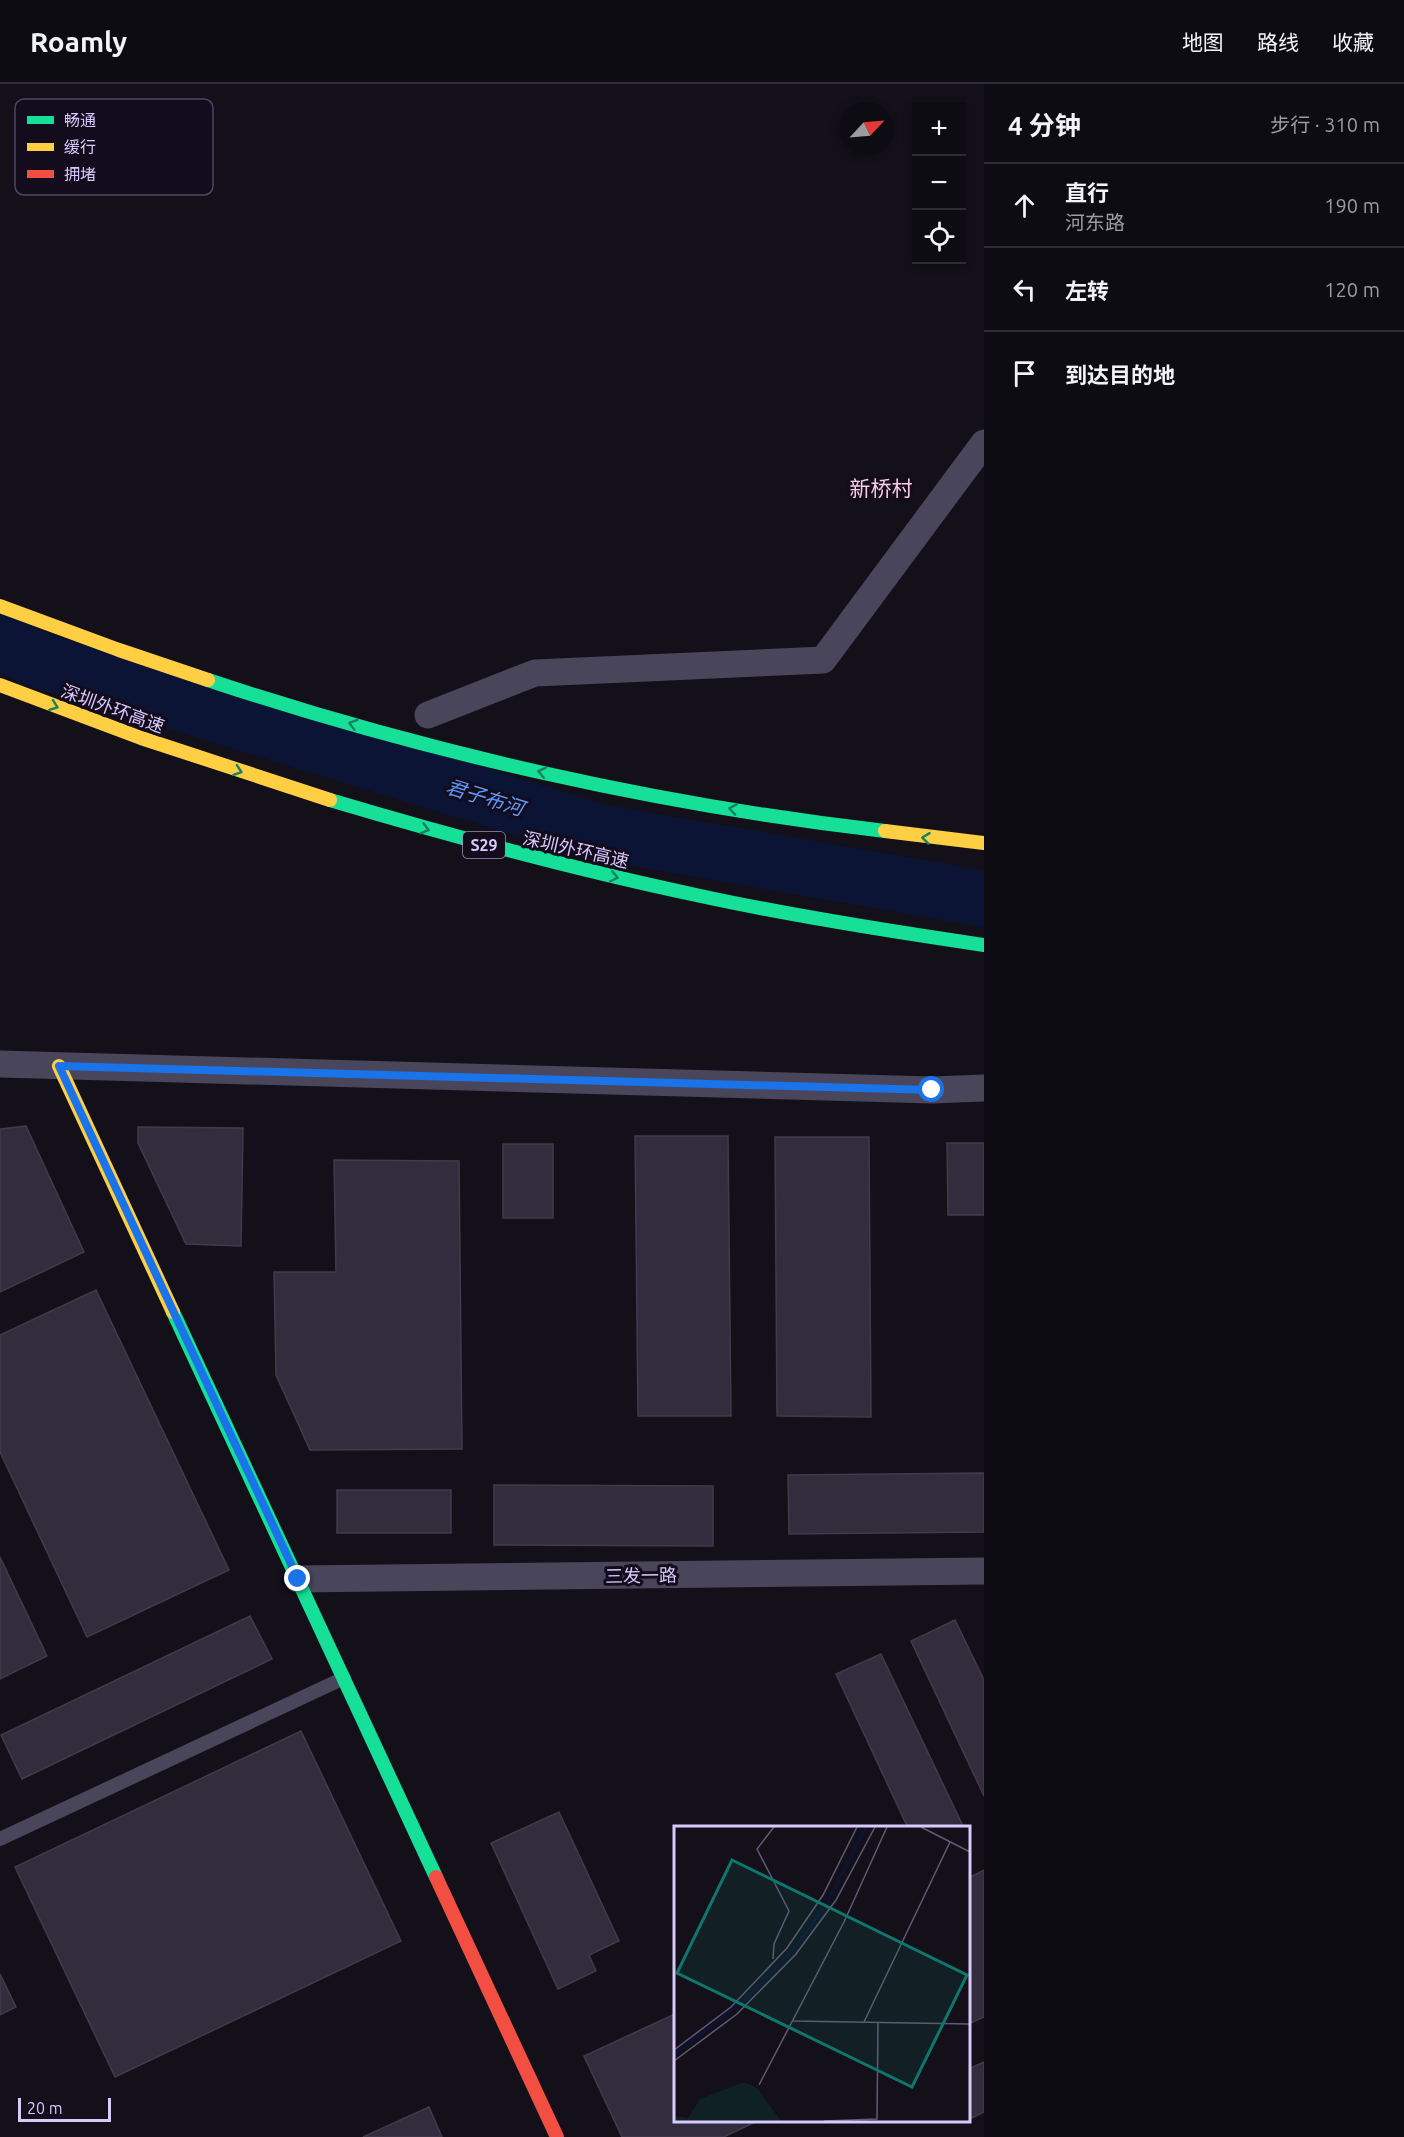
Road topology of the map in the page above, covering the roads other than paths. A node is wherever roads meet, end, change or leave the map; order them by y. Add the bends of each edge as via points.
1 (984, 443) edge
2 (0, 606) edge
3 (0, 685) edge
4 (428, 715) dead end
5 (984, 843) edge
6 (984, 945) edge
7 (0, 1064) edge
8 (59, 1066) junction
9 (984, 1088) edge
10 (984, 1570) edge
11 (298, 1579) junction
12 (344, 1678) junction
13 (0, 1839) edge
14 (557, 2137) edge

1 - 4 street via 823,660 535,673
5 -> 2 main road via 680,801 434,746 311,712
3 -> 6 main road, 深圳外环高速 / S29 via 289,788 545,861 803,916
7 - 8 street
8 - 9 street via 932,1090
8 - 11 main road
10 - 11 street, 三发一路
11 - 12 main road
12 - 13 lane
12 - 14 main road

